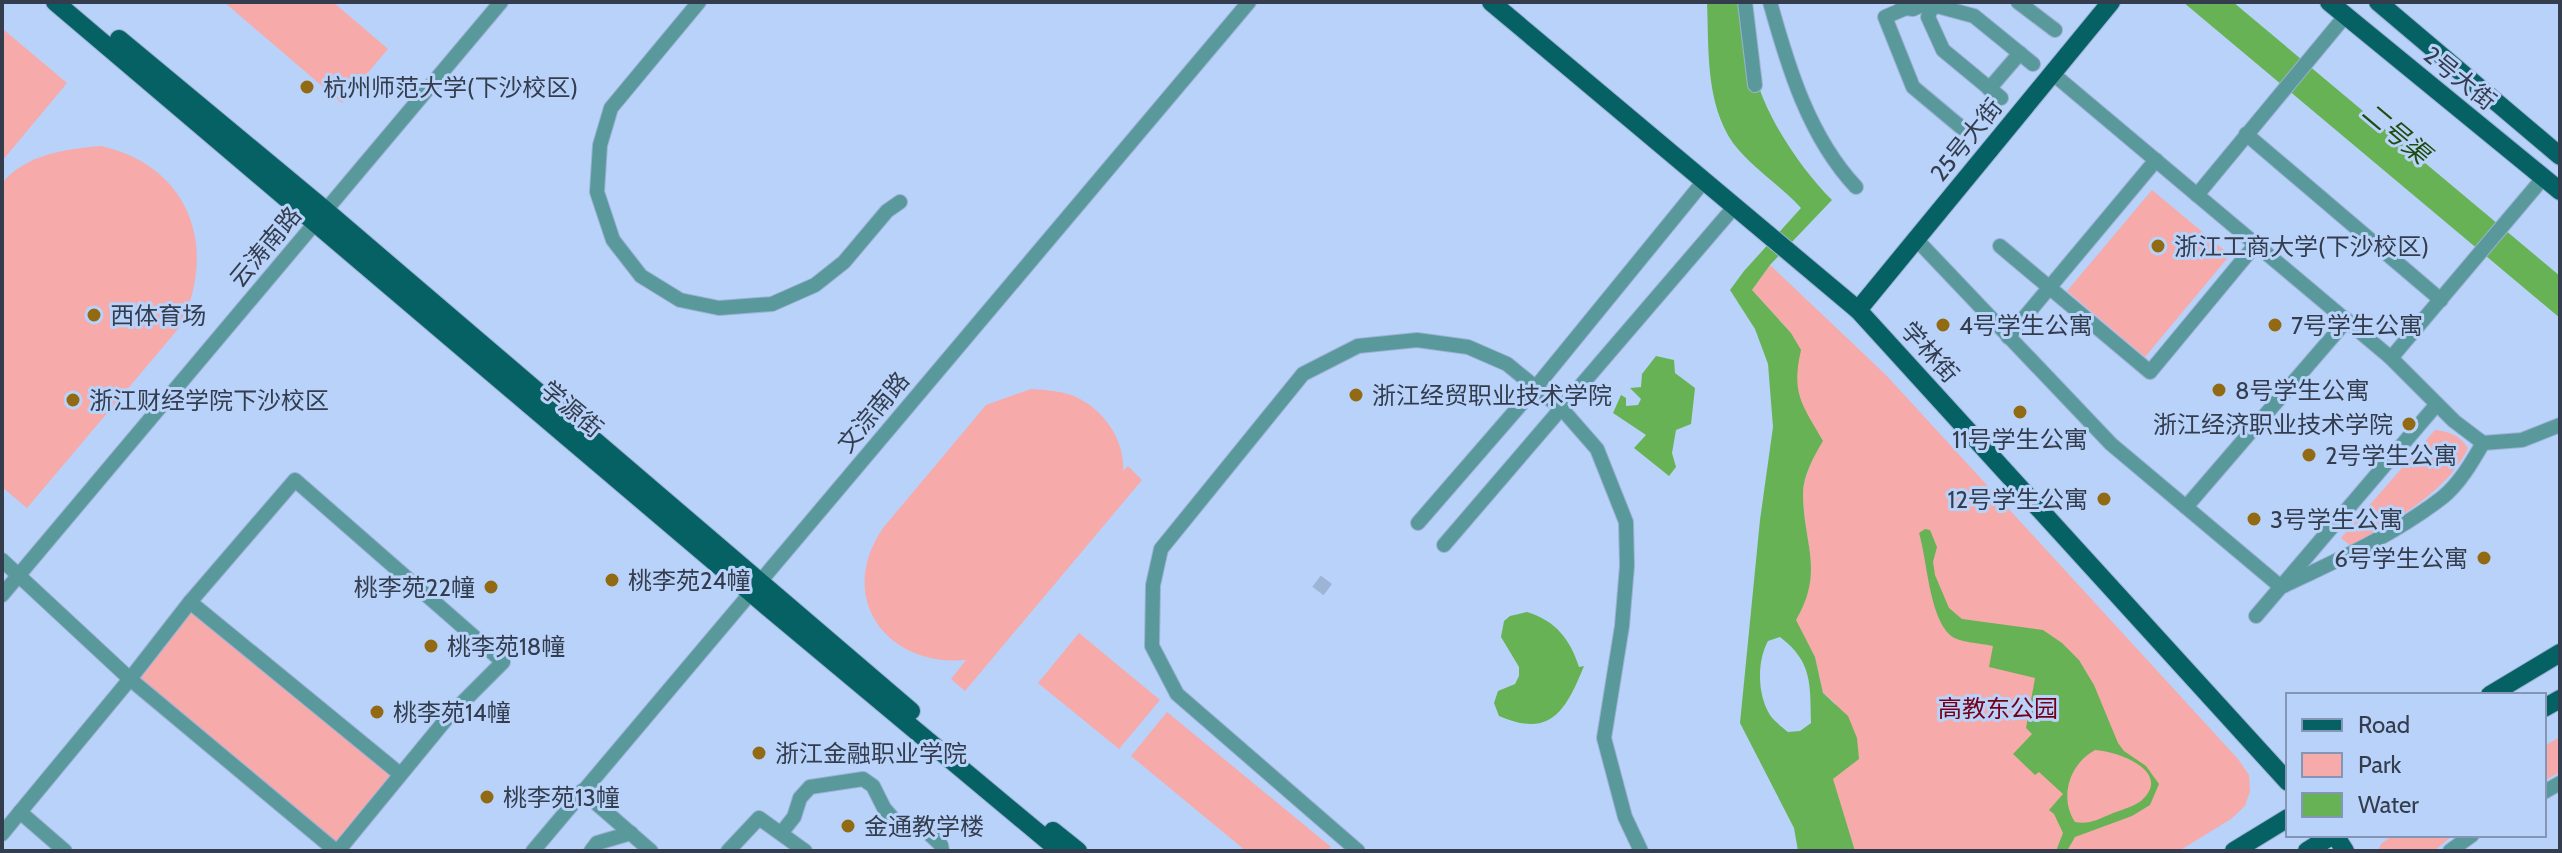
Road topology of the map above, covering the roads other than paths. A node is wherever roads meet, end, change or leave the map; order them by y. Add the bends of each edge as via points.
1 (55, 2) edge
2 (73, 2) edge
3 (501, 2) edge
4 (699, 2) edge
5 (1249, 2) edge
6 (1491, 2) edge
7 (1745, 2) edge
8 (1770, 2) edge
9 (2018, 2) edge
10 (2111, 2) edge
11 (2329, 2) edge
12 (2378, 2) edge
13 (1904, 4) edge
14 (1931, 6) edge
15 (2346, 15) junction
16 (2055, 30) dead end
17 (2020, 53) junction
18 (2033, 64) dead end
19 (2052, 73) junction
20 (1755, 85) dead end
21 (1962, 128) dead end
22 (2246, 134) junction
23 (2560, 156) edge
24 (2156, 160) junction
25 (2544, 177) junction
26 (1704, 181) junction
27 (1856, 187) dead end
28 (2560, 191) edge
29 (2197, 195) junction
30 (900, 202) dead end
31 (1735, 206) junction
32 (320, 216) junction
33 (1916, 239) junction
34 (2256, 244) junction
35 (2000, 246) dead end
36 (2050, 288) junction
37 (2441, 300) junction
38 (1858, 310) junction
39 (2347, 320) junction
40 (2008, 337) junction
41 (2391, 358) junction
42 (1536, 387) junction
43 (2437, 404) junction
44 (1562, 409) junction
45 (2560, 425) edge
46 (2483, 443) junction
47 (2186, 507) junction
48 (1418, 523) dead end
49 (1444, 545) dead end
50 (2, 560) edge
51 (20, 575) junction
52 (755, 586) junction
53 (2281, 587) junction
54 (2, 595) edge
55 (190, 602) junction
56 (2256, 616) dead end
57 (2560, 653) edge
58 (130, 679) junction
59 (2493, 693) edge
60 (400, 774) junction
61 (2286, 780) edge
62 (582, 791) junction
63 (20, 812) junction
64 (2286, 819) edge
65 (782, 832) junction
66 (631, 833) junction
67 (2, 834) edge
68 (2331, 837) edge
69 (2469, 837) edge
70 (65, 851) edge
71 (337, 851) edge
72 (533, 851) edge
73 (591, 851) edge
74 (651, 851) edge
75 (728, 851) edge
76 (805, 851) edge
77 (942, 851) edge
78 (1060, 851) edge
79 (1078, 851) edge
80 (1358, 851) edge
81 (1641, 851) edge
82 (2234, 851) edge
83 (2307, 851) edge
84 (2450, 851) edge

1 - 32 main road, 学源街
2 - 32 main road
3 - 32 street, 云涛南路
4 - 30 street via 611,108 600,145 597,192 613,240 641,276 680,300 719,308 772,304 815,285 844,262
5 - 52 street, 文淙南路
6 - 26 main road, 学林街
7 - 20 street
8 - 27 street via 1798,93 1840,170
9 - 16 street
10 - 19 main road, 25号大街
11 - 15 main road, 2号大街
12 - 23 main road, 2号大街
13 - 14 street via 1913,9
13 - 21 street via 1885,17 1913,87
14 - 17 street via 1974,16
14 - 17 street via 1928,17 1943,50 1995,93
15 - 22 street
15 - 25 main road, 2号大街
17 - 18 street
19 - 24 street
19 - 33 main road, 25号大街
22 - 29 street
22 - 37 street
24 - 29 street
24 - 36 street
25 - 28 main road, 2号大街
25 - 37 street
26 - 31 main road, 学林街
26 - 42 street
29 - 34 street
31 - 38 main road, 学林街
31 - 44 street
32 - 51 street, 云涛南路
32 - 52 main road, 学源街
33 - 38 main road, 25号大街
33 - 40 street
34 - 36 street via 2150,372
34 - 39 street
35 - 36 street
36 - 40 street
37 - 41 street
38 - 61 main road, 学林街
39 - 41 street
39 - 47 street
40 - 47 street via 2111,444
41 - 43 street
42 - 44 street
42 - 48 street
42 - 80 street via 1507,364 1468,347 1417,340 1358,346 1303,374 1161,549 1153,585 1152,646 1177,694
43 - 46 street
43 - 53 street
44 - 49 street
44 - 81 street via 1597,449 1626,522 1622,626 1604,738 1625,817
45 - 46 street via 2522,440
46 - 53 street via 2444,497 2368,546
47 - 53 street
50 - 51 street
51 - 54 street, 云涛南路
51 - 58 street
52 - 62 street, 文淙南路
52 - 78 main road, 学源街
52 - 79 main road
53 - 56 street
55 - 58 street
55 - 60 street
55 - 60 street via 295,480 503,662
57 - 59 main road
58 - 63 street
58 - 71 street
60 - 71 street
62 - 66 street
62 - 72 street, 文淙南路
63 - 67 street
63 - 70 street
64 - 82 main road
65 - 75 street via 759,818
65 - 76 street
65 - 77 street via 810,787 863,779 902,829 924,829
66 - 73 street via 597,843
66 - 74 street
68 - 83 main road
69 - 84 street

